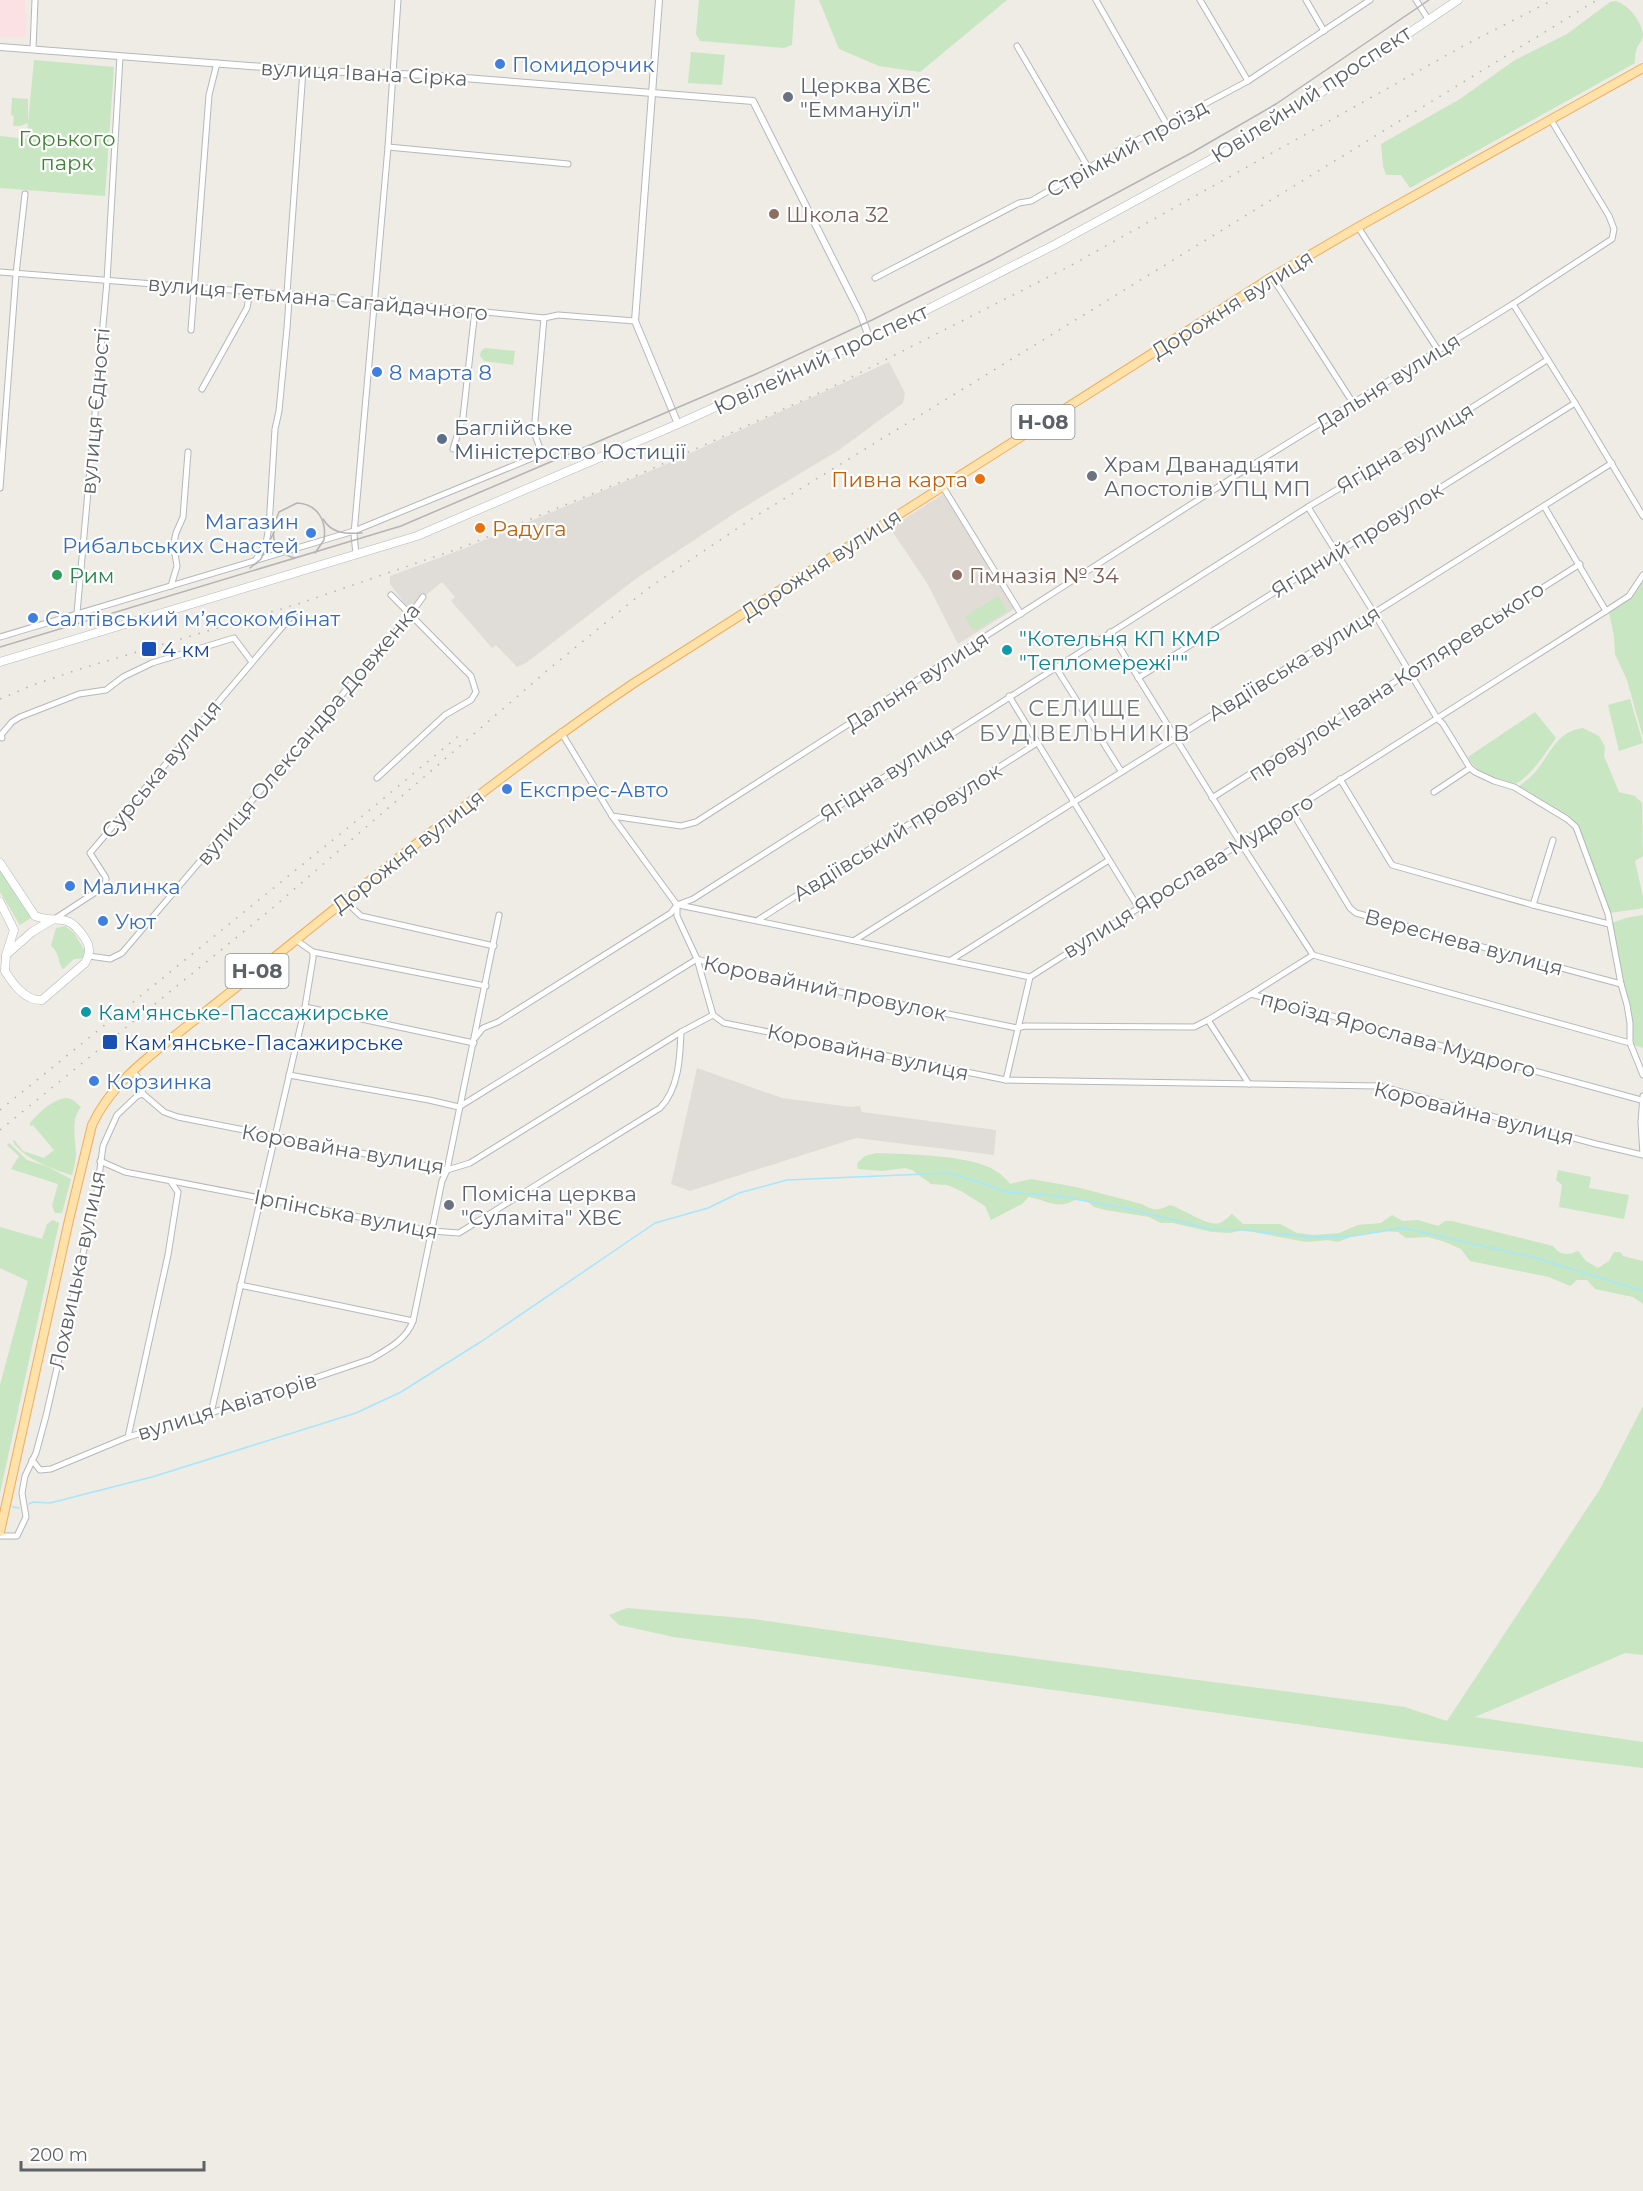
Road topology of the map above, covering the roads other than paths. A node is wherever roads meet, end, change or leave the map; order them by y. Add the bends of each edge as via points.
1 (35, 0) edge
2 (398, 0) edge
3 (659, 0) edge
4 (1096, 0) edge
5 (1200, 0) edge
6 (1306, 0) edge
7 (1370, 0) edge
8 (1416, 0) edge
9 (1458, 0) edge
10 (1428, 19) junction
11 (1324, 31) junction
12 (0, 46) edge
13 (1017, 46) dead end
14 (33, 49) junction
15 (120, 56) junction
16 (216, 63) junction
17 (1643, 68) edge
18 (303, 70) junction
19 (393, 74) junction
20 (1248, 81) junction
21 (652, 92) junction
22 (1551, 120) junction
23 (1167, 125) junction
24 (388, 147) junction
25 (568, 164) dead end
26 (1089, 169) junction
27 (25, 194) dead end
28 (1358, 227) junction
29 (0, 272) edge
30 (16, 274) junction
31 (875, 278) dead end
32 (1272, 278) junction
33 (107, 281) junction
34 (194, 287) junction
35 (250, 291) junction
36 (287, 293) junction
37 (375, 301) junction
38 (1513, 304) junction
39 (475, 310) junction
40 (543, 318) junction
41 (635, 321) junction
42 (191, 330) dead end
43 (869, 338) junction
44 (1438, 350) junction
45 (1546, 360) junction
46 (202, 389) dead end
47 (1575, 403) junction
48 (1353, 404) junction
49 (678, 424) junction
50 (453, 449) dead end
51 (188, 452) dead end
52 (1612, 463) junction
53 (943, 486) junction
54 (0, 488) edge
55 (1544, 506) junction
56 (1308, 507) junction
57 (1643, 516) edge
58 (354, 531) junction
59 (1336, 552) junction
60 (356, 555) junction
61 (255, 561) junction
62 (1580, 564) junction
63 (1643, 575) edge
64 (171, 585) junction
65 (391, 596) dead end
66 (423, 597) dead end
67 (1606, 611) junction
68 (295, 612) dead end
69 (77, 613) junction
70 (1374, 613) junction
71 (1021, 614) junction
72 (410, 616) junction
73 (1110, 632) junction
74 (0, 637) edge
75 (0, 662) edge
76 (252, 662) junction
77 (1055, 666) junction
78 (1410, 671) junction
79 (1138, 678) junction
80 (1008, 696) junction
81 (1437, 718) junction
82 (561, 732) junction
83 (1175, 737) junction
84 (3, 738) dead end
85 (1037, 743) junction
86 (1470, 768) junction
87 (1121, 771) junction
88 (377, 778) dead end
89 (1340, 779) junction
90 (1434, 792) dead end
91 (1212, 798) junction
92 (1073, 802) junction
93 (1291, 810) junction
94 (612, 816) junction
95 (1553, 840) dead end
96 (1240, 842) junction
97 (1109, 860) junction
98 (0, 863) edge
99 (344, 900) junction
100 (0, 902) edge
101 (677, 905) junction
102 (1533, 905) junction
103 (1138, 907) junction
104 (499, 915) dead end
105 (35, 916) junction
106 (56, 918) junction
107 (758, 920) junction
108 (1609, 924) junction
109 (32, 932) junction
110 (296, 940) junction
111 (855, 940) junction
112 (494, 946) junction
113 (313, 952) junction
114 (89, 956) junction
115 (1313, 956) junction
116 (3, 958) edge
117 (697, 959) junction
118 (951, 960) junction
119 (1030, 977) junction
120 (1621, 984) junction
121 (486, 986) junction
122 (1251, 994) junction
123 (305, 1007) junction
124 (713, 1015) junction
125 (1208, 1020) junction
126 (1017, 1028) junction
127 (681, 1032) junction
128 (474, 1040) junction
129 (1630, 1043) junction
130 (132, 1071) junction
131 (289, 1075) junction
132 (1643, 1076) edge
133 (1006, 1080) junction
134 (1249, 1084) junction
135 (143, 1094) junction
136 (1642, 1098) edge
137 (459, 1107) junction
138 (275, 1136) junction
139 (1643, 1155) edge
140 (100, 1161) junction
141 (447, 1170) junction
142 (171, 1181) junction
143 (186, 1184) junction
144 (178, 1192) junction
145 (260, 1198) junction
146 (432, 1231) junction
147 (240, 1286) junction
148 (413, 1321) junction
149 (211, 1413) junction
150 (128, 1437) junction
151 (32, 1460) junction
152 (0, 1534) edge

1 - 14 street
2 - 19 street
3 - 21 street
4 - 23 street
5 - 20 street
6 - 11 street
7 - 11 street, Стрімкий проїзд
8 - 10 street
9 - 10 main road, Ювілейний проспект
10 - 43 main road, Ювілейний проспект via 1241,143 976,286
11 - 20 street, Стрімкий проїзд
12 - 14 street, вулиця Івана Сірка
13 - 26 street
14 - 15 street, вулиця Івана Сірка
15 - 16 street, вулиця Івана Сірка
15 - 33 street, вулиця Єдності
16 - 18 street, вулиця Івана Сірка
16 - 34 street via 209,95
17 - 22 main road, Дорожня вулиця / Н-08
18 - 19 street, вулиця Івана Сірка
18 - 36 street
19 - 21 street, вулиця Івана Сірка
19 - 24 street
20 - 23 street, Стрімкий проїзд
21 - 41 street
21 - 43 street, вулиця Івана Сірка via 753,101
22 - 28 main road, Дорожня вулиця / Н-08
22 - 38 street, Дальня вулиця via 1608,216 1614,234
23 - 26 street, Стрімкий проїзд
24 - 25 street
24 - 37 street
26 - 31 street, Стрімкий проїзд
27 - 30 street
28 - 32 main road, Дорожня вулиця / Н-08
28 - 44 street
29 - 30 street, вулиця Гетьмана Сагайдачного
30 - 33 street, вулиця Гетьмана Сагайдачного
30 - 54 street
32 - 48 street
32 - 53 main road, Дорожня вулиця / Н-08
33 - 34 street, вулиця Гетьмана Сагайдачного
33 - 69 street, вулиця Єдності
34 - 35 street, вулиця Гетьмана Сагайдачного
34 - 42 street
35 - 36 street, вулиця Гетьмана Сагайдачного
35 - 46 street via 247,308
36 - 37 street, вулиця Гетьмана Сагайдачного
36 - 61 street via 269,527 266,543
37 - 39 street, вулиця Гетьмана Сагайдачного
37 - 58 street
38 - 44 street, Дальня вулиця
38 - 45 street
39 - 40 street, вулиця Гетьмана Сагайдачного
39 - 50 street via 463,417
40 - 41 street, вулиця Гетьмана Сагайдачного via 558,315
40 - 58 street via 534,432 542,454
41 - 49 street
43 - 49 main road, Ювілейний проспект
44 - 48 street, Дальня вулиця
45 - 47 street
45 - 56 street, Ягідна вулиця
47 - 52 street
47 - 59 street, Ягідний провулок
48 - 71 street, Дальня вулиця
49 - 60 main road, Ювілейний проспект via 467,516
51 - 64 street via 183,517 172,551 177,566
52 - 55 street, Авдіївська вулиця
52 - 57 street
53 - 71 street
53 - 82 main road, Дорожня вулиця / Н-08
55 - 62 street
55 - 70 street, Авдіївська вулиця
56 - 59 street
56 - 73 street, Ягідна вулиця
58 - 60 street
58 - 61 street
59 - 70 street
59 - 79 street, Ягідний провулок
60 - 75 main road, Ювілейний проспект
61 - 64 street
62 - 67 street
62 - 78 street, провулок Івана Котляревського
63 - 67 street, вулиця Ярослава Мудрого via 1629,596
64 - 69 street
65 - 72 street
66 - 72 street, вулиця Олександра Довженка
67 - 81 street, вулиця Ярослава Мудрого
68 - 76 street, Сурська вулиця
69 - 74 street
70 - 78 street
70 - 83 street, Авдіївська вулиця
71 - 94 street, Дальня вулиця via 696,822 681,826
72 - 88 street via 471,676 476,692
72 - 114 street, вулиця Олександра Довженка via 122,953 104,960
73 - 77 street, Ягідна вулиця
73 - 79 street
76 - 84 street via 234,638 152,663 106,690 79,694 20,717 1,735
76 - 106 street, Сурська вулиця via 90,853 106,878 105,886
77 - 80 street, Ягідна вулиця
77 - 87 street
78 - 81 street
78 - 91 street, провулок Івана Котляревського
79 - 83 street
80 - 85 street
80 - 101 street, Ягідна вулиця via 693,899
81 - 86 street
81 - 89 street, вулиця Ярослава Мудрого
82 - 94 street
82 - 99 main road, Дорожня вулиця / Н-08
83 - 87 street, Авдіївська вулиця
83 - 91 street
85 - 92 street
85 - 107 street, Авдіївський провулок
86 - 90 street
86 - 108 street via 1494,782 1515,787 1576,827
87 - 92 street, Авдіївська вулиця
89 - 93 street, вулиця Ярослава Мудрого
89 - 102 street via 1392,865
91 - 96 street
92 - 97 street
92 - 111 street, Авдіївська вулиця
93 - 96 street, вулиця Ярослава Мудрого
93 - 120 street, Вереснева вулиця via 1356,913
94 - 101 street
95 - 102 street
96 - 103 street, вулиця Ярослава Мудрого
96 - 115 street
97 - 103 street
97 - 118 street
98 - 105 main road
99 - 110 main road, Дорожня вулиця / Н-08
99 - 112 street via 361,916
100 - 116 main road via 14,930
101 - 107 street
101 - 117 street via 677,916
101 - 128 street, Ягідна вулиця via 670,913 483,1028
102 - 108 street
103 - 119 street, вулиця Ярослава Мудрого
104 - 112 street
105 - 106 main road
105 - 109 main road
106 - 109 main road
106 - 114 main road via 77,926 88,943
107 - 111 street
108 - 120 street
109 - 116 main road
110 - 113 street
110 - 130 main road, Дорожня вулиця / Н-08
111 - 118 street
112 - 121 street
113 - 121 street
113 - 123 street
114 - 116 main road via 42,1000 27,997 9,978
115 - 122 street
115 - 129 street
117 - 124 street
117 - 126 street, Коровайний провулок via 728,969
117 - 137 street, Коровайний провулок
118 - 119 street
119 - 126 street
120 - 129 street via 1630,1023
121 - 128 street
122 - 125 street, проїзд Ярослава Мудрого
122 - 136 street, проїзд Ярослава Мудрого
123 - 128 street
123 - 131 street
124 - 127 street, Коровайна вулиця
124 - 133 street, Коровайна вулиця via 724,1023
125 - 126 street, проїзд Ярослава Мудрого via 1194,1027
125 - 134 street
126 - 133 street
127 - 141 street, Коровайна вулиця via 471,1163
127 - 146 street, Ірпінська вулиця via 671,1093 660,1108 465,1230 453,1234
128 - 137 street
129 - 132 street
130 - 135 street
130 - 152 main road, Дорожня вулиця / Н-08 via 99,1110 92,1125
131 - 137 street
131 - 138 street
133 - 134 street, Коровайна вулиця
134 - 139 street, Коровайна вулиця via 1379,1086
135 - 138 street, Коровайна вулиця via 164,1112 178,1117
135 - 140 street, Лохвицька вулиця via 117,1115
136 - 139 street
137 - 141 street
138 - 141 street, Коровайна вулиця
138 - 145 street
140 - 142 street, Ірпінська вулиця via 125,1172
140 - 151 street, Лохвицька вулиця via 97,1192 46,1416
141 - 146 street
142 - 143 street, Ірпінська вулиця
142 - 144 street
143 - 144 street
143 - 145 street, Ірпінська вулиця
144 - 150 street
145 - 146 street, Ірпінська вулиця
145 - 147 street
146 - 148 street
147 - 148 street
147 - 149 street
148 - 149 street, вулиця Авіаторів via 409,1333 371,1359
149 - 150 street, вулиця Авіаторів
150 - 151 street, вулиця Авіаторів via 51,1469 40,1470
151 - 152 street, Лохвицька вулиця via 22,1493 24,1523 17,1536

